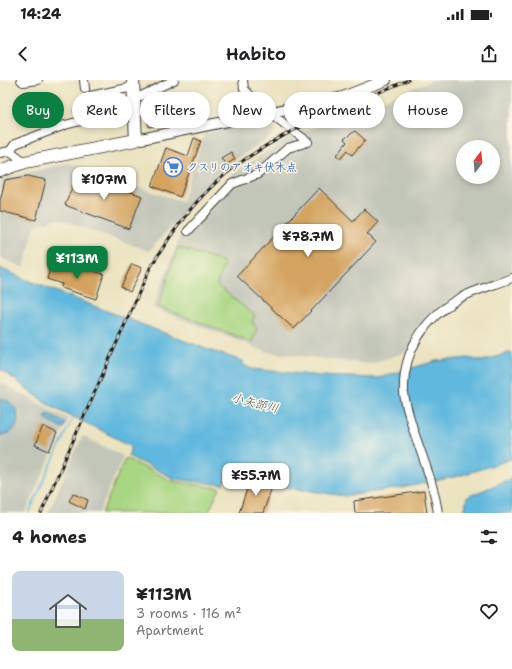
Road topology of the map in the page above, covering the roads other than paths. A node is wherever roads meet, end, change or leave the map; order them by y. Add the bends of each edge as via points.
1 (21, 80) edge
2 (38, 80) edge
3 (84, 80) edge
4 (174, 80) edge
5 (244, 80) edge
6 (386, 80) edge
7 (133, 84) edge
8 (85, 89) dead end
9 (104, 92) edge
10 (247, 92) edge
11 (355, 92) edge
12 (134, 100) junction
13 (218, 123) edge
14 (292, 128) edge
15 (136, 140) junction
16 (10, 151) junction
17 (0, 153) edge
18 (25, 162) junction
19 (0, 163) edge
20 (0, 171) edge
21 (188, 231) dead end
22 (512, 278) edge
23 (438, 513) edge

1 - 2 street
3 - 8 street
4 - 12 street
5 - 10 street via 244,89
6 - 11 main road
7 - 9 street
7 - 12 highway
12 - 15 highway
12 - 16 street via 100,116 65,125 15,144
13 - 15 main road
14 - 21 street via 306,141 288,148 258,174 232,184
15 - 18 highway
16 - 17 street
16 - 18 street
18 - 19 highway
18 - 20 highway
22 - 23 street via 460,298 440,311 418,335 410,352 405,372 404,394

